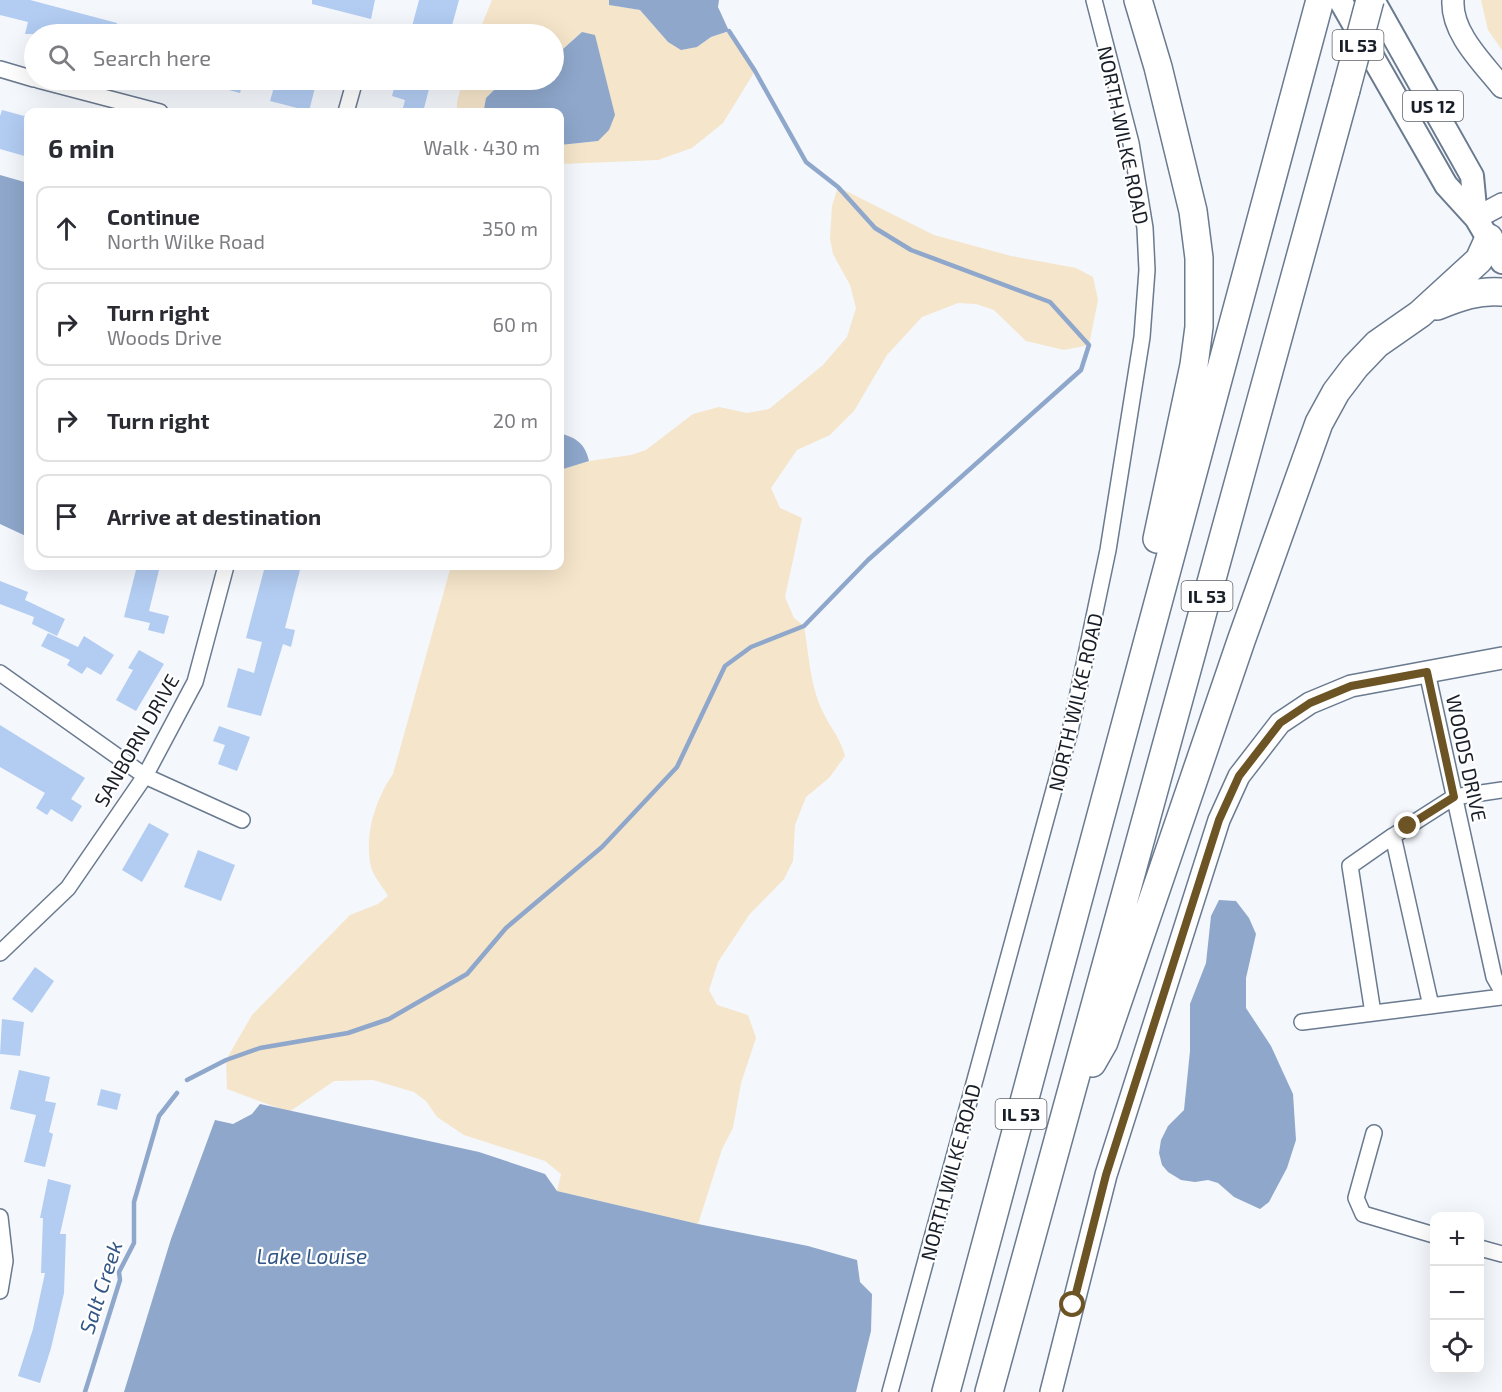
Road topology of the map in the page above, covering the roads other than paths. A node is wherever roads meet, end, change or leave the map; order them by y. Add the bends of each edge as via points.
1 (1094, 0) edge
2 (1138, 0) edge
3 (1320, 0) edge
4 (1340, 0) edge
5 (1371, 0) edge
6 (1453, 0) edge
7 (0, 69) edge
8 (24, 76) edge
9 (1502, 87) edge
10 (77, 90) edge
11 (353, 90) edge
12 (145, 108) edge
13 (347, 108) edge
14 (1502, 204) edge
15 (1483, 228) junction
16 (1502, 262) edge
17 (1502, 292) edge
18 (1420, 314) junction
19 (225, 570) edge
20 (1502, 658) edge
21 (0, 672) edge
22 (1427, 672) junction
23 (145, 776) junction
24 (1502, 790) edge
25 (1454, 797) junction
26 (242, 820) dead end
27 (1095, 835) junction
28 (1393, 836) junction
29 (0, 953) edge
30 (1502, 991) edge
31 (1502, 997) edge
32 (1431, 1006) junction
33 (1373, 1013) junction
34 (1302, 1022) dead end
35 (1069, 1102) junction
36 (1374, 1133) dead end
37 (0, 1217) edge
38 (1430, 1234) edge
39 (1484, 1249) edge
40 (1502, 1254) edge
41 (0, 1291) edge
42 (890, 1392) edge
43 (946, 1392) edge
44 (989, 1392) edge
45 (1051, 1392) edge

1 - 42 street, NORTH WILKE ROAD via 1131,143 1145,228 1147,270 1142,337 1108,549 1070,731
2 - 27 highway via 1193,212 1199,258 1199,327
3 - 27 highway, IL 53
4 - 15 main road, US 12 via 1446,185
5 - 15 main road, US 12 via 1472,176
5 - 35 highway, IL 53, bridge
6 - 9 street via 1455,19 1465,39
7 - 8 street
10 - 12 street
11 - 13 street
14 - 15 street
15 - 16 main road, US 12
15 - 18 highway via 1479,260
17 - 18 highway via 1485,290 1460,296
18 - 35 highway via 1377,344 1355,367 1319,423 1104,1042
19 - 23 street, SANBORN DRIVE via 195,682
20 - 22 street
21 - 23 street
22 - 25 street, WOODS DRIVE
22 - 45 street via 1351,686 1310,703 1280,723 1239,776 1219,820 1106,1175
23 - 26 street
23 - 29 street, SANBORN DRIVE via 68,888
24 - 25 street
25 - 28 street
25 - 30 street, WOODS DRIVE via 1494,977
27 - 43 highway, IL 53
28 - 32 street
28 - 33 street via 1350,867
31 - 32 street
32 - 33 street
33 - 34 street
35 - 44 highway, IL 53
36 - 38 street via 1356,1198 1363,1214
37 - 41 street via 5,1261
39 - 40 street

